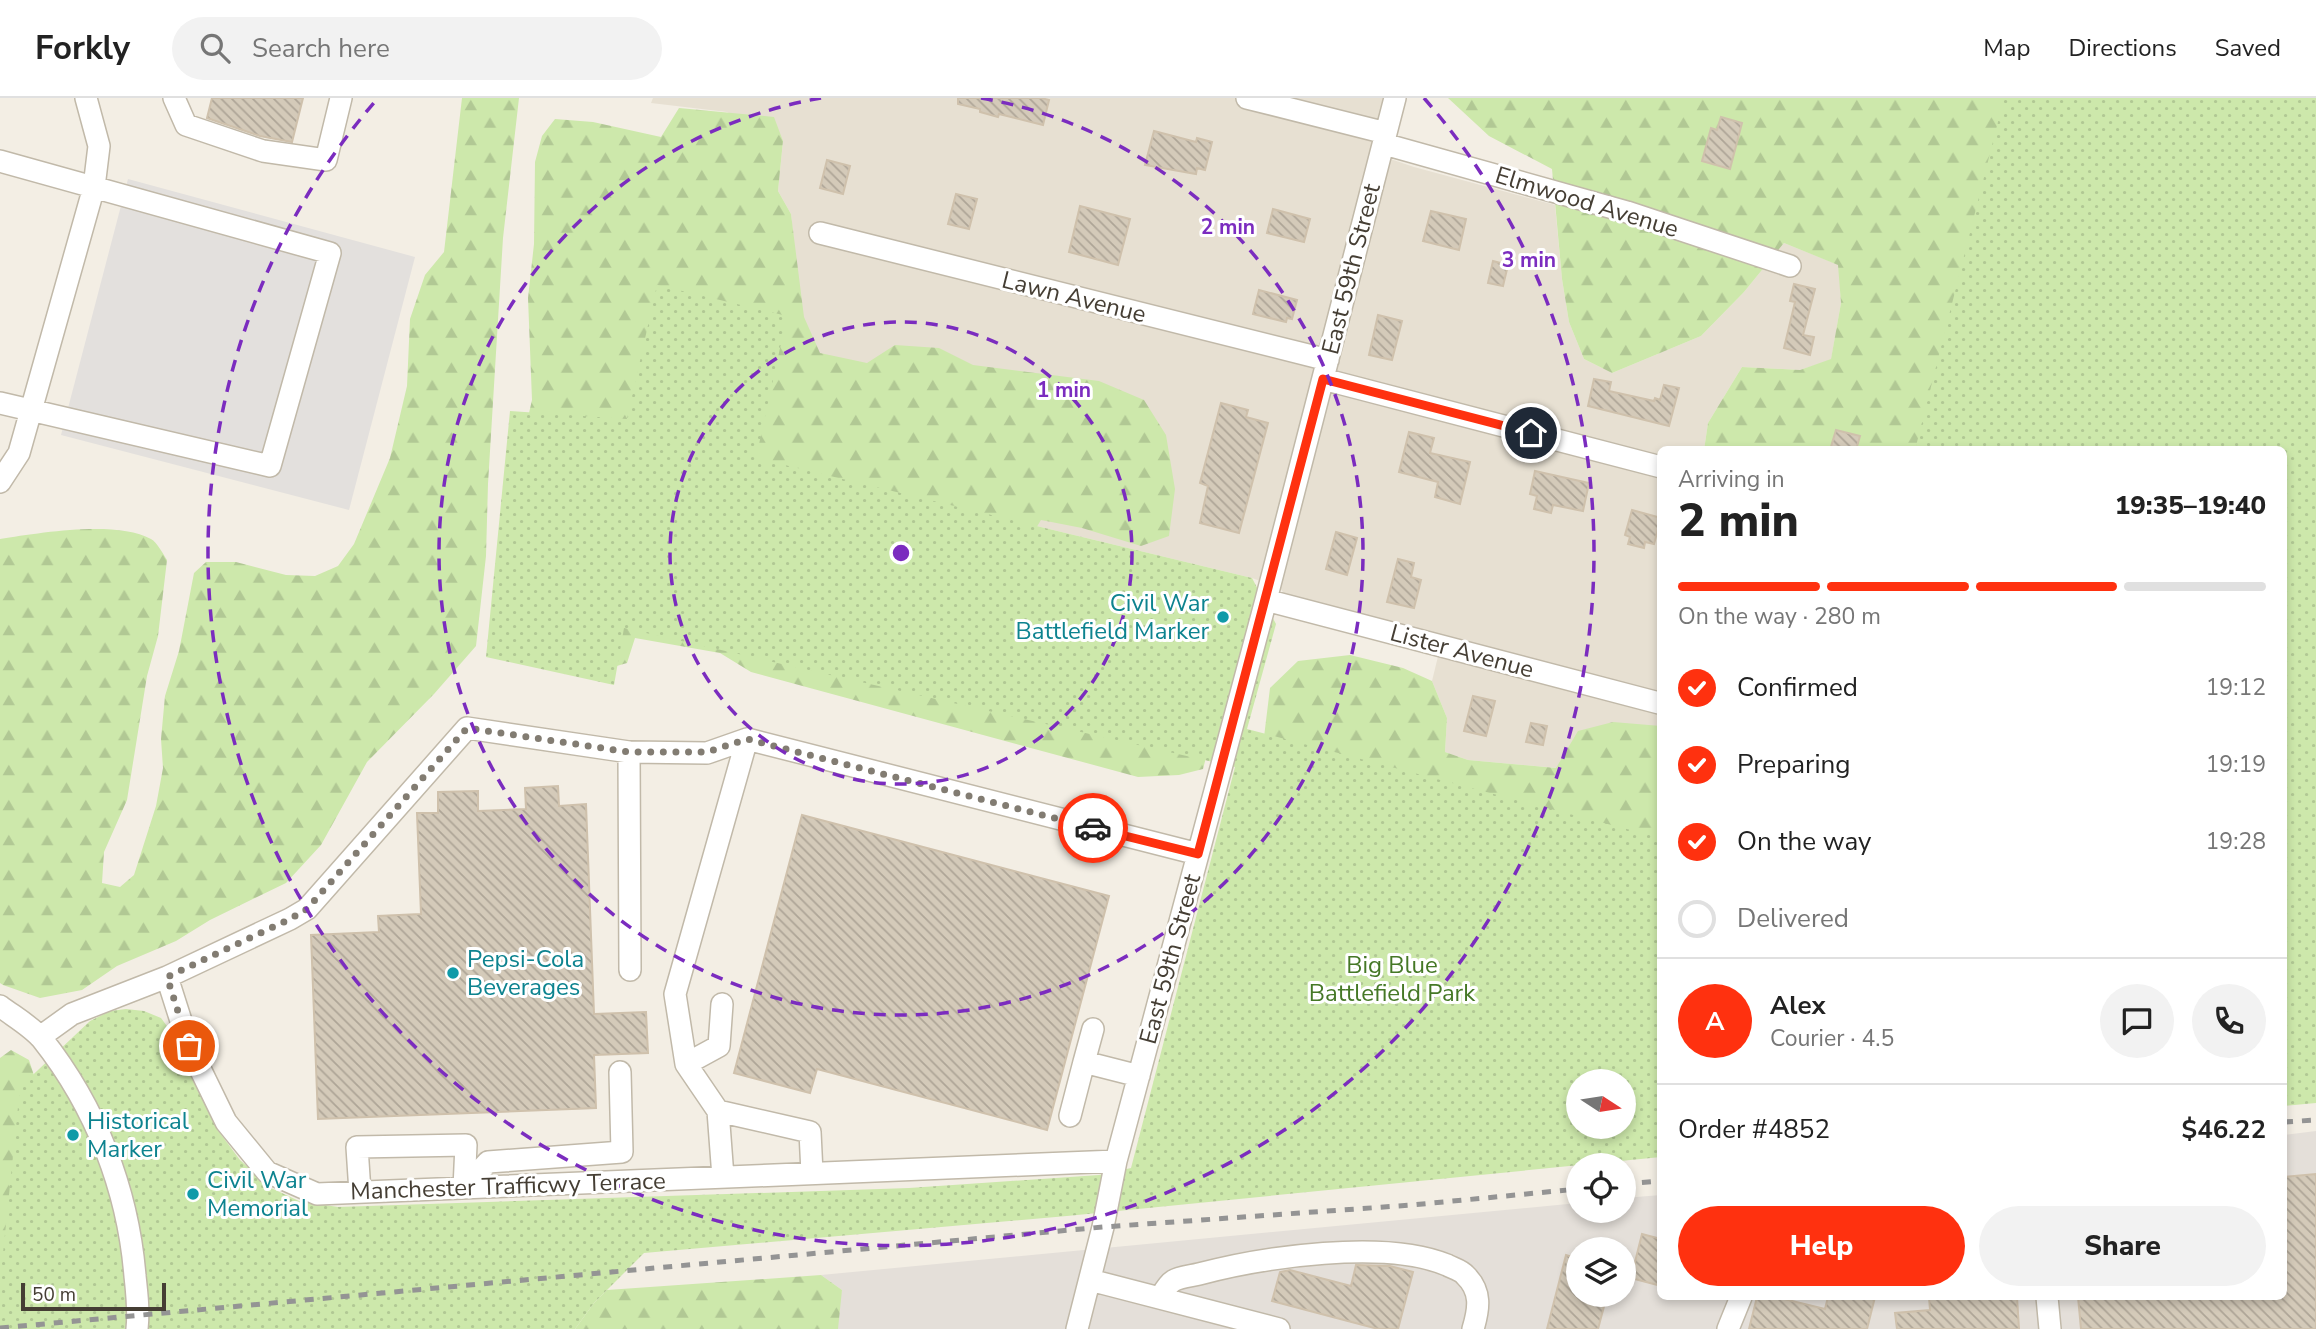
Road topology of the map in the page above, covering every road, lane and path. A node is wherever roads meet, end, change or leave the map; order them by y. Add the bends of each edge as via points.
1 (86, 98) edge
2 (174, 98) edge
3 (341, 98) edge
4 (1247, 98) edge
5 (1395, 98) edge
6 (1385, 138) junction
7 (0, 161) edge
8 (94, 187) junction
9 (820, 233) dead end
10 (1790, 266) dead end
11 (1325, 370) junction
12 (0, 403) edge
13 (30, 411) junction
14 (1657, 466) edge
15 (0, 482) edge
16 (1266, 600) junction
17 (1657, 702) edge
18 (747, 739) junction
19 (629, 752) junction
20 (1198, 854) junction
21 (630, 970) dead end
22 (167, 977) junction
23 (722, 1004) dead end
24 (0, 1006) edge
25 (1093, 1029) dead end
26 (40, 1037) junction
27 (1084, 1062) junction
28 (686, 1064) junction
29 (620, 1072) dead end
30 (1139, 1076) junction
31 (718, 1111) junction
32 (1070, 1116) dead end
33 (1116, 1161) junction
34 (812, 1172) junction
35 (723, 1177) junction
36 (464, 1188) junction
37 (360, 1192) junction
38 (1090, 1280) junction
39 (1160, 1298) junction
40 (1740, 1300) edge
41 (2047, 1300) edge
42 (137, 1329) edge
43 (1077, 1329) edge
44 (1279, 1329) edge
45 (1473, 1329) edge
46 (1728, 1329) edge
47 (2050, 1329) edge

1 - 8 street via 99,146
2 - 3 street via 186,125 263,151 326,160
4 - 6 street, Elmwood Avenue
5 - 6 street, East 59th Street
6 - 10 street, Elmwood Avenue
6 - 11 street, East 59th Street
7 - 8 street
8 - 13 street
8 - 13 street via 330,253 270,466
9 - 11 street, Lawn Avenue
11 - 14 street, Lawn Avenue
11 - 16 street, East 59th Street
12 - 13 street
13 - 15 street via 19,453
16 - 17 street, Lister Avenue
16 - 20 street, East 59th Street
18 - 19 street via 707,752
18 - 20 street
18 - 28 street via 675,994
19 - 21 street
19 - 22 street via 467,728 307,909
20 - 30 street, East 59th Street
22 - 26 street via 72,1014
22 - 37 street, Manchester Trafficwy Terrace via 189,1046 226,1122 267,1172 317,1194
23 - 28 street via 719,1046
24 - 26 street
25 - 27 street
26 - 42 street via 94,1121 109,1156 129,1225
27 - 30 street
27 - 32 street
28 - 31 street
29 - 36 street via 622,1152 488,1162
30 - 33 street, East 59th Street
31 - 34 street via 810,1132
31 - 35 street
33 - 34 street, Manchester Trafficwy Terrace
33 - 38 street, East 59th Street
34 - 35 street, Manchester Trafficwy Terrace
35 - 36 street, Manchester Trafficwy Terrace
36 - 37 street, Manchester Trafficwy Terrace
36 - 37 street via 467,1145 357,1147
38 - 39 street
38 - 43 street, East 59th Street
39 - 44 street
39 - 45 street via 1172,1281 1215,1270 1356,1252 1401,1253 1464,1273 1478,1294
40 - 46 street
41 - 47 street

